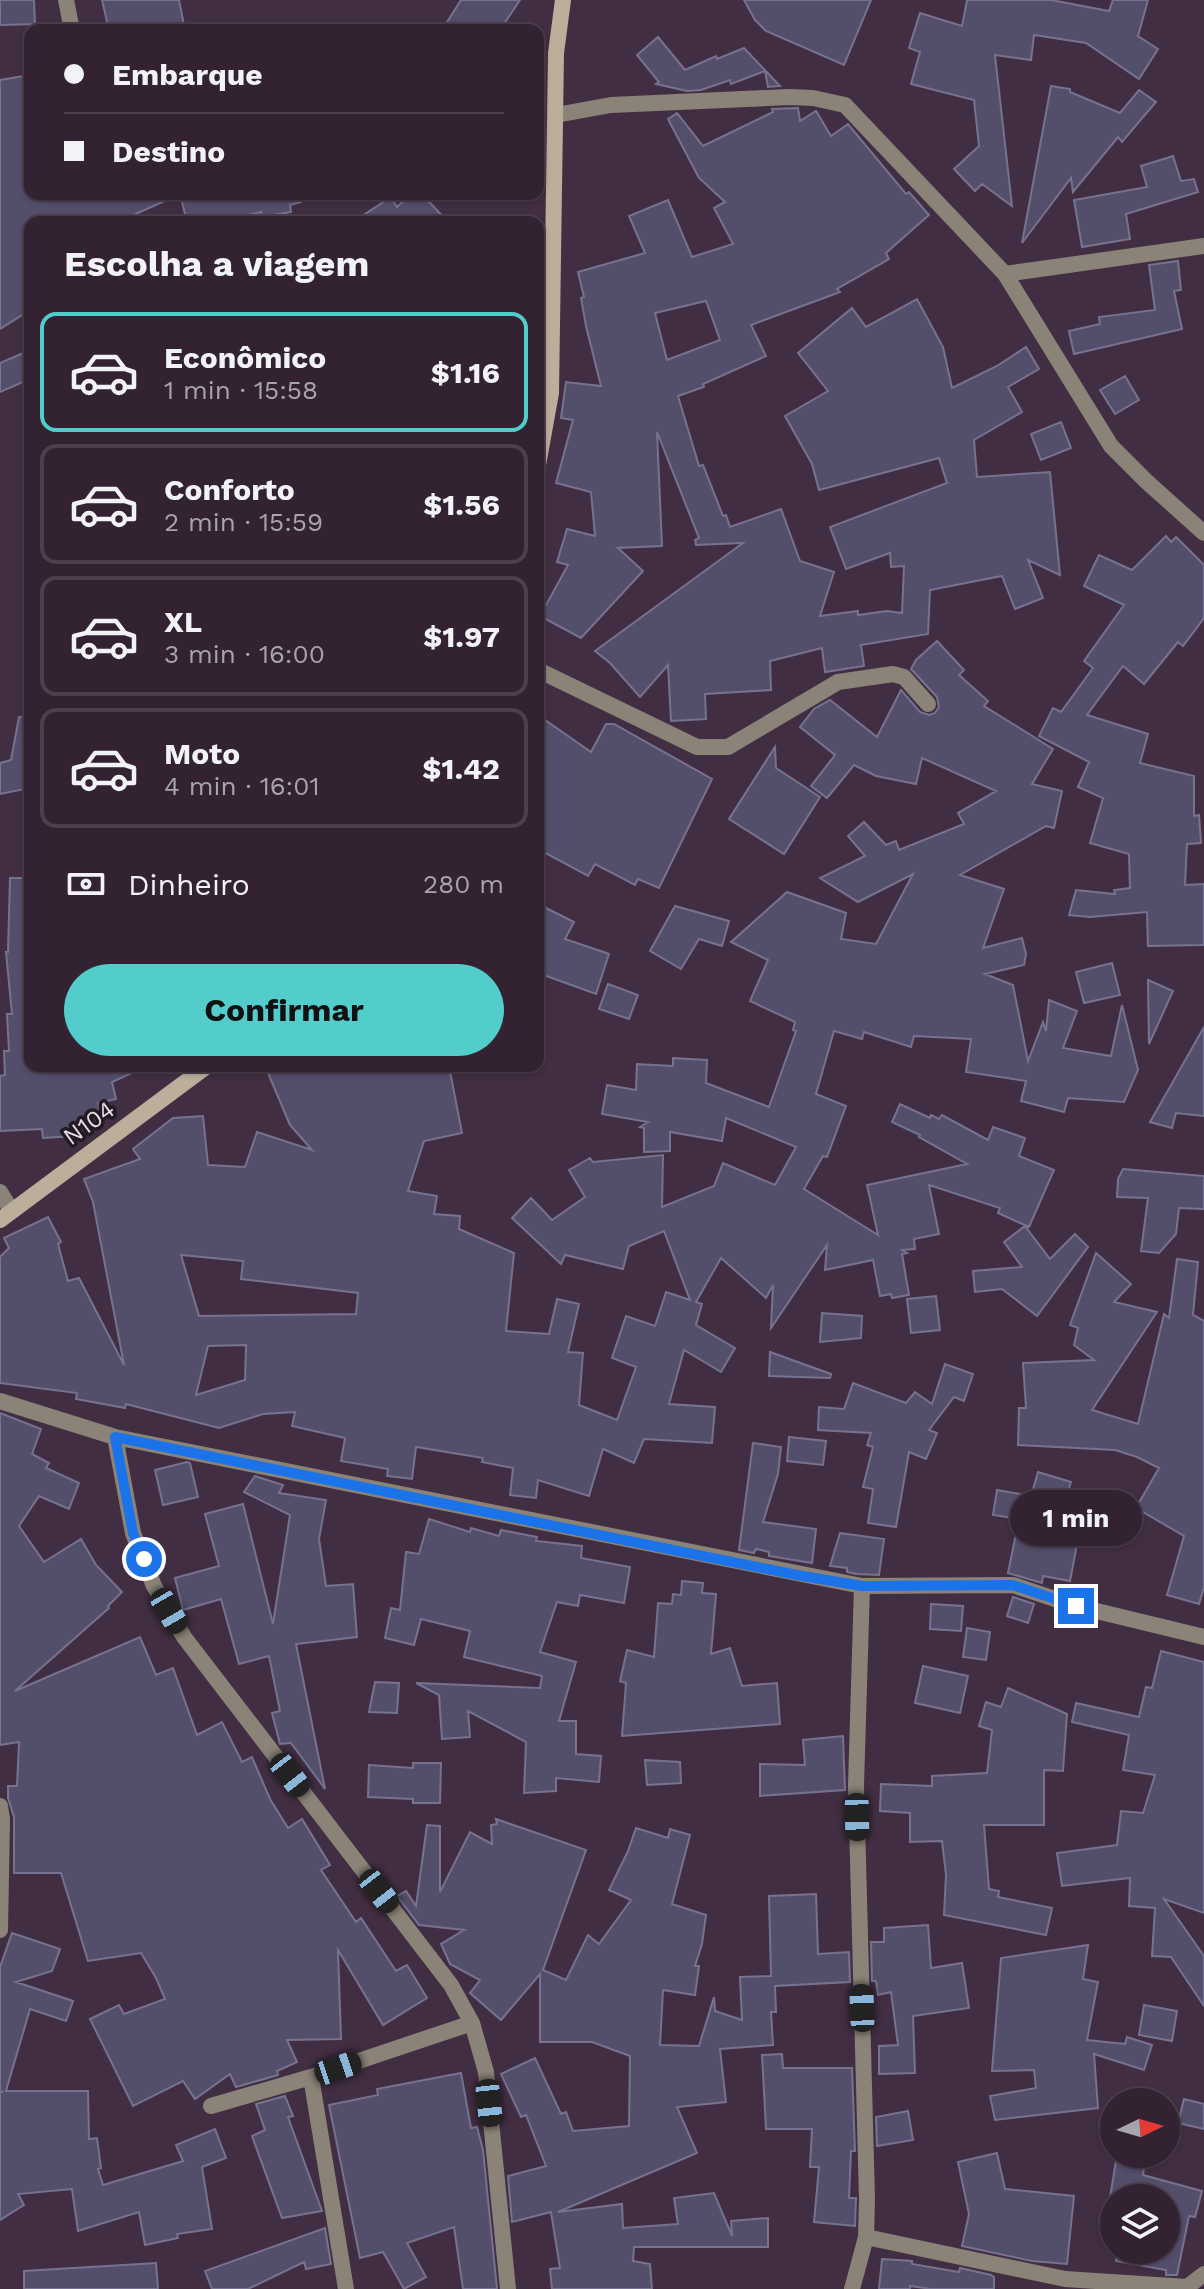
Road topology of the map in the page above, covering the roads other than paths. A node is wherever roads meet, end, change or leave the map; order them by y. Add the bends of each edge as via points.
1 (66, 0) edge
2 (563, 0) edge
3 (574, 0) edge
4 (71, 24) edge
5 (556, 53) junction
6 (556, 115) junction
7 (1204, 246) edge
8 (1005, 274) junction
9 (544, 432) edge
10 (1204, 533) edge
11 (544, 673) edge
12 (928, 704) dead end
13 (199, 1072) edge
14 (0, 1192) edge
15 (5, 1215) edge
16 (0, 1401) edge
17 (115, 1437) junction
18 (862, 1586) junction
19 (1204, 1637) edge
20 (0, 1806) edge
21 (0, 1930) edge
22 (472, 2023) junction
23 (311, 2077) junction
24 (211, 2106) dead end
25 (866, 2237) junction
26 (1204, 2274) edge
27 (346, 2289) edge
28 (508, 2289) edge
29 (852, 2289) edge

1 - 4 street
2 - 5 street
3 - 5 street
5 - 6 street
6 - 8 street via 611,105 789,97 845,105
6 - 9 street via 551,393
7 - 8 street
8 - 10 street via 1111,446
11 - 12 street via 697,747 728,747 838,682 893,674 904,677
13 - 15 street, N104 / N104
14 - 15 street
16 - 17 street
17 - 18 street
17 - 22 street via 133,1533 154,1586 184,1637 451,1985
18 - 19 street via 1013,1585
18 - 25 street via 856,1785
20 - 21 street
22 - 23 street
22 - 28 street via 486,2072
23 - 24 street
23 - 27 street
25 - 26 street via 1065,2279 1187,2287
25 - 29 street

